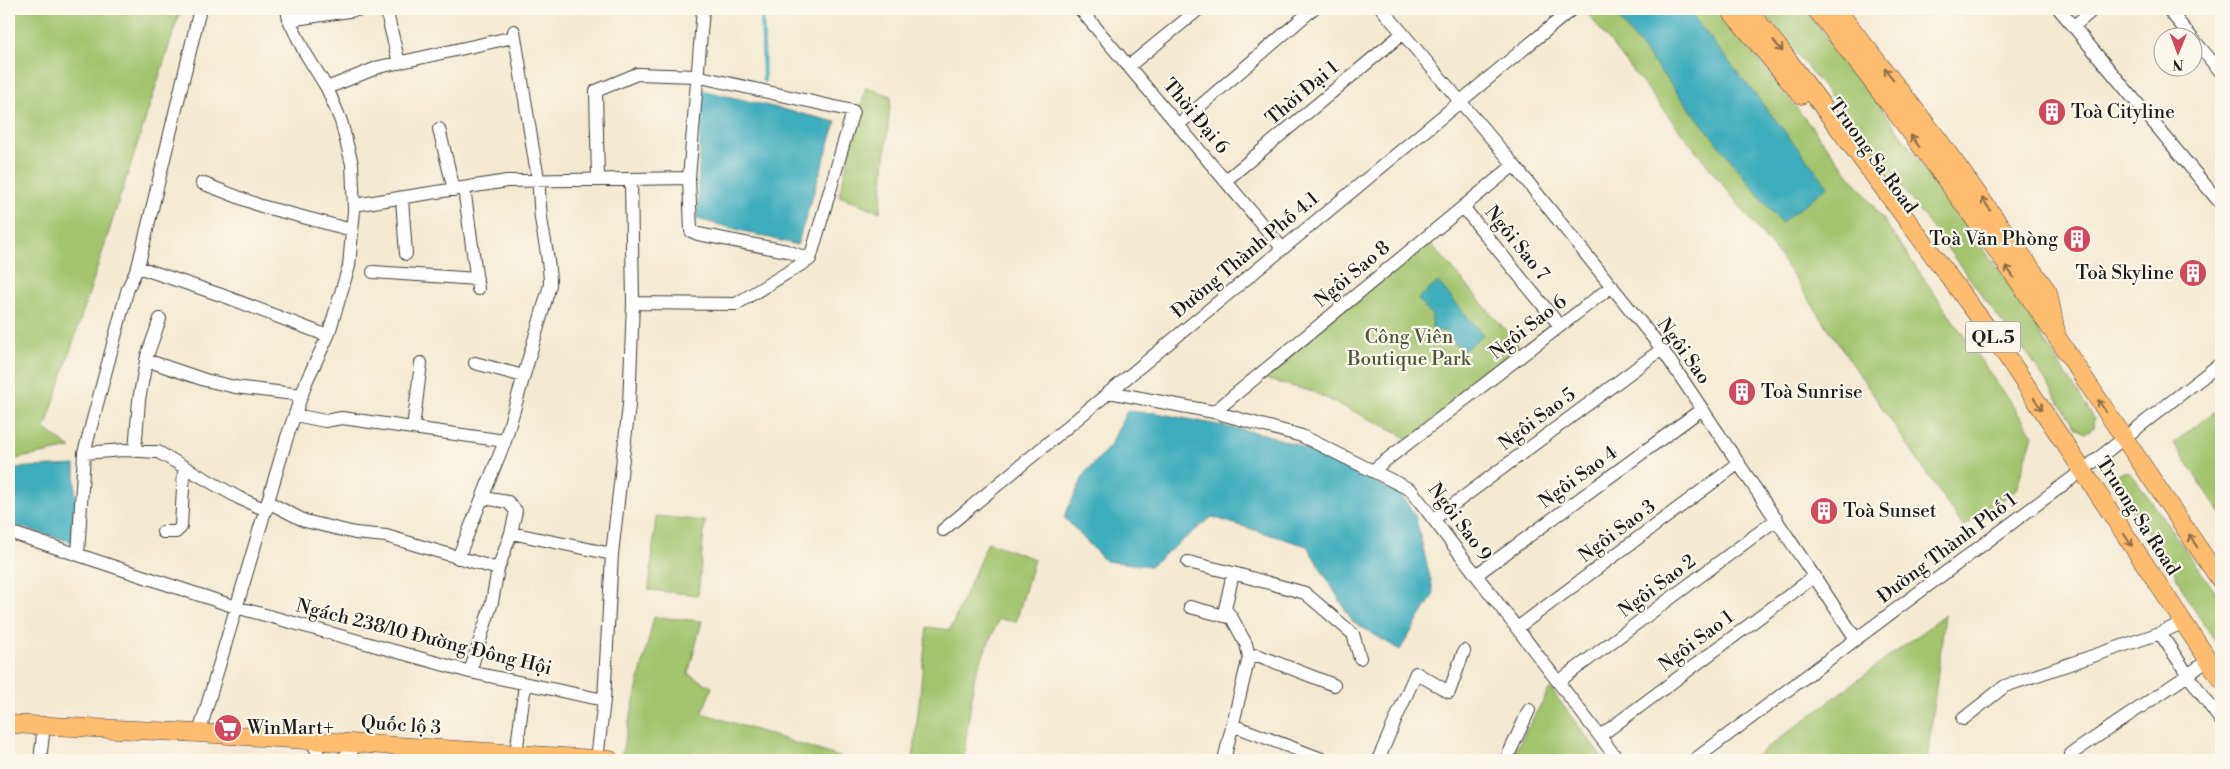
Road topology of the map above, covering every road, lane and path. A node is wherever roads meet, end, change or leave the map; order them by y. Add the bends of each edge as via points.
1 (200, 9) edge
2 (362, 9) edge
3 (386, 9) edge
4 (702, 9) edge
5 (1082, 9) edge
6 (1199, 9) edge
7 (1313, 9) edge
8 (1382, 9) edge
9 (1572, 9) edge
10 (1729, 9) edge
11 (1747, 9) edge
12 (1816, 9) edge
13 (1836, 9) edge
14 (2059, 9) edge
15 (2094, 9) edge
16 (2168, 9) edge
17 (288, 15) edge
18 (2074, 26) junction
19 (2184, 28) edge
20 (1402, 34) junction
21 (2202, 50) edge
22 (399, 63) junction
23 (1129, 66) junction
24 (2221, 72) edge
25 (696, 76) junction
26 (327, 88) junction
27 (1459, 102) junction
28 (1178, 124) junction
29 (439, 129) dead end
30 (1514, 164) junction
31 (598, 178) junction
32 (689, 178) junction
33 (540, 180) junction
34 (631, 180) junction
35 (1225, 181) junction
36 (202, 183) dead end
37 (459, 189) junction
38 (402, 199) junction
39 (2221, 204) edge
40 (354, 205) junction
41 (1463, 207) junction
42 (352, 230) junction
43 (1282, 248) junction
44 (406, 254) dead end
45 (810, 259) junction
46 (138, 267) junction
47 (373, 272) dead end
48 (1612, 286) junction
49 (633, 303) junction
50 (160, 319) dead end
51 (1560, 326) junction
52 (328, 336) junction
53 (2057, 337) junction
54 (1662, 348) junction
55 (146, 360) junction
56 (475, 363) dead end
57 (2221, 363) edge
58 (422, 364) dead end
59 (523, 376) junction
60 (2018, 376) junction
61 (1109, 392) junction
62 (302, 395) junction
63 (1702, 409) junction
64 (1214, 412) junction
65 (295, 415) junction
66 (413, 428) junction
67 (2123, 439) junction
68 (505, 442) junction
69 (135, 451) junction
70 (84, 453) junction
71 (1739, 463) junction
72 (184, 468) junction
73 (2083, 470) junction
74 (1372, 471) junction
75 (483, 498) junction
76 (267, 506) junction
77 (1434, 519) junction
78 (1777, 519) junction
79 (943, 530) dead end
80 (9, 532) edge
81 (163, 532) dead end
82 (511, 533) junction
83 (612, 554) junction
84 (78, 555) junction
85 (458, 558) junction
86 (1188, 562) dead end
87 (498, 569) junction
88 (1233, 573) junction
89 (1476, 575) junction
90 (1815, 576) junction
91 (2221, 580) edge
92 (236, 607) junction
93 (1190, 607) dead end
94 (1232, 618) junction
95 (2182, 623) junction
96 (1517, 628) junction
97 (2160, 633) junction
98 (1856, 639) junction
99 (1464, 652) dead end
100 (1249, 657) junction
101 (1360, 658) dead end
102 (2208, 660) junction
103 (470, 672) junction
104 (2188, 675) junction
105 (2221, 679) edge
106 (1558, 682) junction
107 (524, 684) junction
108 (1334, 685) dead end
109 (604, 700) junction
110 (1529, 710) dead end
111 (1962, 719) dead end
112 (2221, 721) edge
113 (9, 724) edge
114 (1232, 725) junction
115 (44, 726) junction
116 (199, 733) junction
117 (1600, 736) junction
118 (312, 741) junction
119 (359, 744) junction
120 (516, 754) junction
121 (2071, 754) dead end
122 (465, 756) edge
123 (1322, 759) edge
124 (40, 760) edge
125 (321, 760) edge
126 (341, 760) edge
127 (604, 760) edge
128 (1224, 760) edge
129 (1378, 760) edge
130 (1506, 760) edge
131 (1618, 760) edge
132 (1694, 760) edge

1 - 46 street
2 - 17 street
3 - 22 street
4 - 25 street
5 - 23 street, Thời Đại 6
6 - 23 street
7 - 28 street
8 - 20 street, Ngôi Sao
9 - 27 street, Đường Thành Phố 4.1
10 - 60 highway, Truong Sa Road / QL.5 via 1856,167 1992,356
11 -> 60 highway, Truong Sa Road / QL.5 via 1996,340
53 -> 12 highway, Truong Sa Road / QL.5
53 -> 13 highway, Truong Sa Road / QL.5 via 2048,292 1902,92
14 - 18 street
15 - 18 street
16 - 19 street
17 - 26 street via 304,51
18 - 39 street
20 - 27 street, Ngôi Sao
20 - 35 street, Thời Đại 1
21 - 24 street
22 - 26 street
22 - 33 street via 514,34
23 - 28 street, Thời Đại 6
25 - 31 street via 637,74 596,91
25 - 32 street
25 - 45 street via 853,111
26 - 40 street via 341,121 352,164
27 - 30 street, Ngôi Sao
27 - 43 street, Đường Thành Phố 4.1
28 - 35 street, Thời Đại 6
29 - 37 street
30 - 41 street, Ngôi Sao 8
30 - 48 street, Ngôi Sao
31 - 33 street
31 - 34 street
32 - 34 street
32 - 45 street via 691,231 787,251
33 - 37 street via 507,181
33 - 59 street via 550,285
34 - 49 street
35 - 43 street, Thời Đại 6
36 - 42 street via 261,206
37 - 38 street
37 - 47 street via 477,284
38 - 40 street
38 - 44 street
40 - 42 street
41 - 51 street, Ngôi Sao 7
41 - 64 street, Ngôi Sao 8
42 - 52 street via 349,266
43 - 61 street, Đường Thành Phố 4.1
45 - 49 street via 736,304
46 - 52 street
46 - 70 street via 128,288
48 - 51 street, Ngôi Sao 6
48 - 54 street, Ngôi Sao
49 - 83 street via 630,405
50 - 55 street
51 - 74 street, Ngôi Sao 6
52 - 62 street
67 -> 53 highway, Truong Sa Road / QL.5
54 - 63 street, Ngôi Sao
54 - 77 street, Ngôi Sao 5
55 - 62 street via 235,387
55 - 69 street
56 - 59 street
57 - 67 street, Đường Thành Phố 1
58 - 66 street
59 - 68 street
60 -> 73 highway, Truong Sa Road / QL.5
61 - 64 street, Ngôi Sao 9
61 - 79 street, Đường Thành Phố 4.1
62 - 65 street
63 - 71 street, Ngôi Sao
63 - 89 street, Ngôi Sao 4
64 - 74 street, Ngôi Sao 9 via 1302,436
65 - 66 street via 325,422 342,418
65 - 76 street
66 - 68 street
67 - 73 street, Đường Thành Phố 1
91 -> 67 highway, Truong Sa Road / QL.5
68 - 75 street
69 - 70 street
69 - 72 street via 158,452
70 - 84 street
71 - 78 street, Ngôi Sao
71 - 96 street, Ngôi Sao 3
72 - 76 street via 239,498
72 - 81 street via 181,526 176,532
73 -> 95 highway, Truong Sa Road / QL.5
73 - 98 street, Đường Thành Phố 1
74 - 77 street, Ngôi Sao 9 via 1411,490
75 - 82 street via 508,502 515,507
75 - 85 street
76 - 85 street via 305,521 355,533 386,536
76 - 92 street
77 - 89 street, Ngôi Sao 9
78 - 90 street, Ngôi Sao
78 - 106 street, Ngôi Sao 2
80 - 84 street, Ngách 238/10 Đường Đông Hội
82 - 83 street
82 - 87 street
83 - 109 street
84 - 92 street, Ngách 238/10 Đường Đông Hội
85 - 87 street
86 - 88 street
87 - 103 street via 492,602
88 - 94 street via 1225,609
88 - 101 street via 1304,593 1353,634
89 - 96 street, Ngôi Sao 9
90 - 98 street, Ngôi Sao
90 - 117 street, Ngôi Sao 1
92 - 103 street, Ngách 238/10 Đường Đông Hội
92 - 116 street
93 - 94 street
94 - 100 street
95 - 97 street
95 - 102 highway, Truong Sa Road / QL.5
96 - 106 street, Ngôi Sao 9
97 - 104 street
97 - 111 street via 2005,686
98 - 132 street, Đường Thành Phố 1
99 - 129 street via 1450,692 1416,673
100 - 108 street via 1257,655
100 - 114 street
102 - 104 street
102 - 105 highway, Truong Sa Road / QL.5
103 - 107 street, Ngách 238/10 Đường Đông Hội
104 - 112 street
104 - 121 street
106 - 117 street, Ngôi Sao 9
107 - 109 street, Ngách 238/10 Đường Đông Hội
107 - 120 street
109 - 127 street
110 - 130 street
113 - 115 highway, Quốc lộ 3
114 - 123 street
114 - 128 street
115 - 116 highway, Quốc lộ 3
115 - 124 street
116 - 118 highway, Quốc lộ 3
117 - 131 street, Ngôi Sao 9
118 - 119 highway, Quốc lộ 3
118 - 125 street
119 - 122 highway, Quốc lộ 3
119 - 126 street
120 - 122 highway, Quốc lộ 3
120 - 127 highway, Quốc lộ 3

